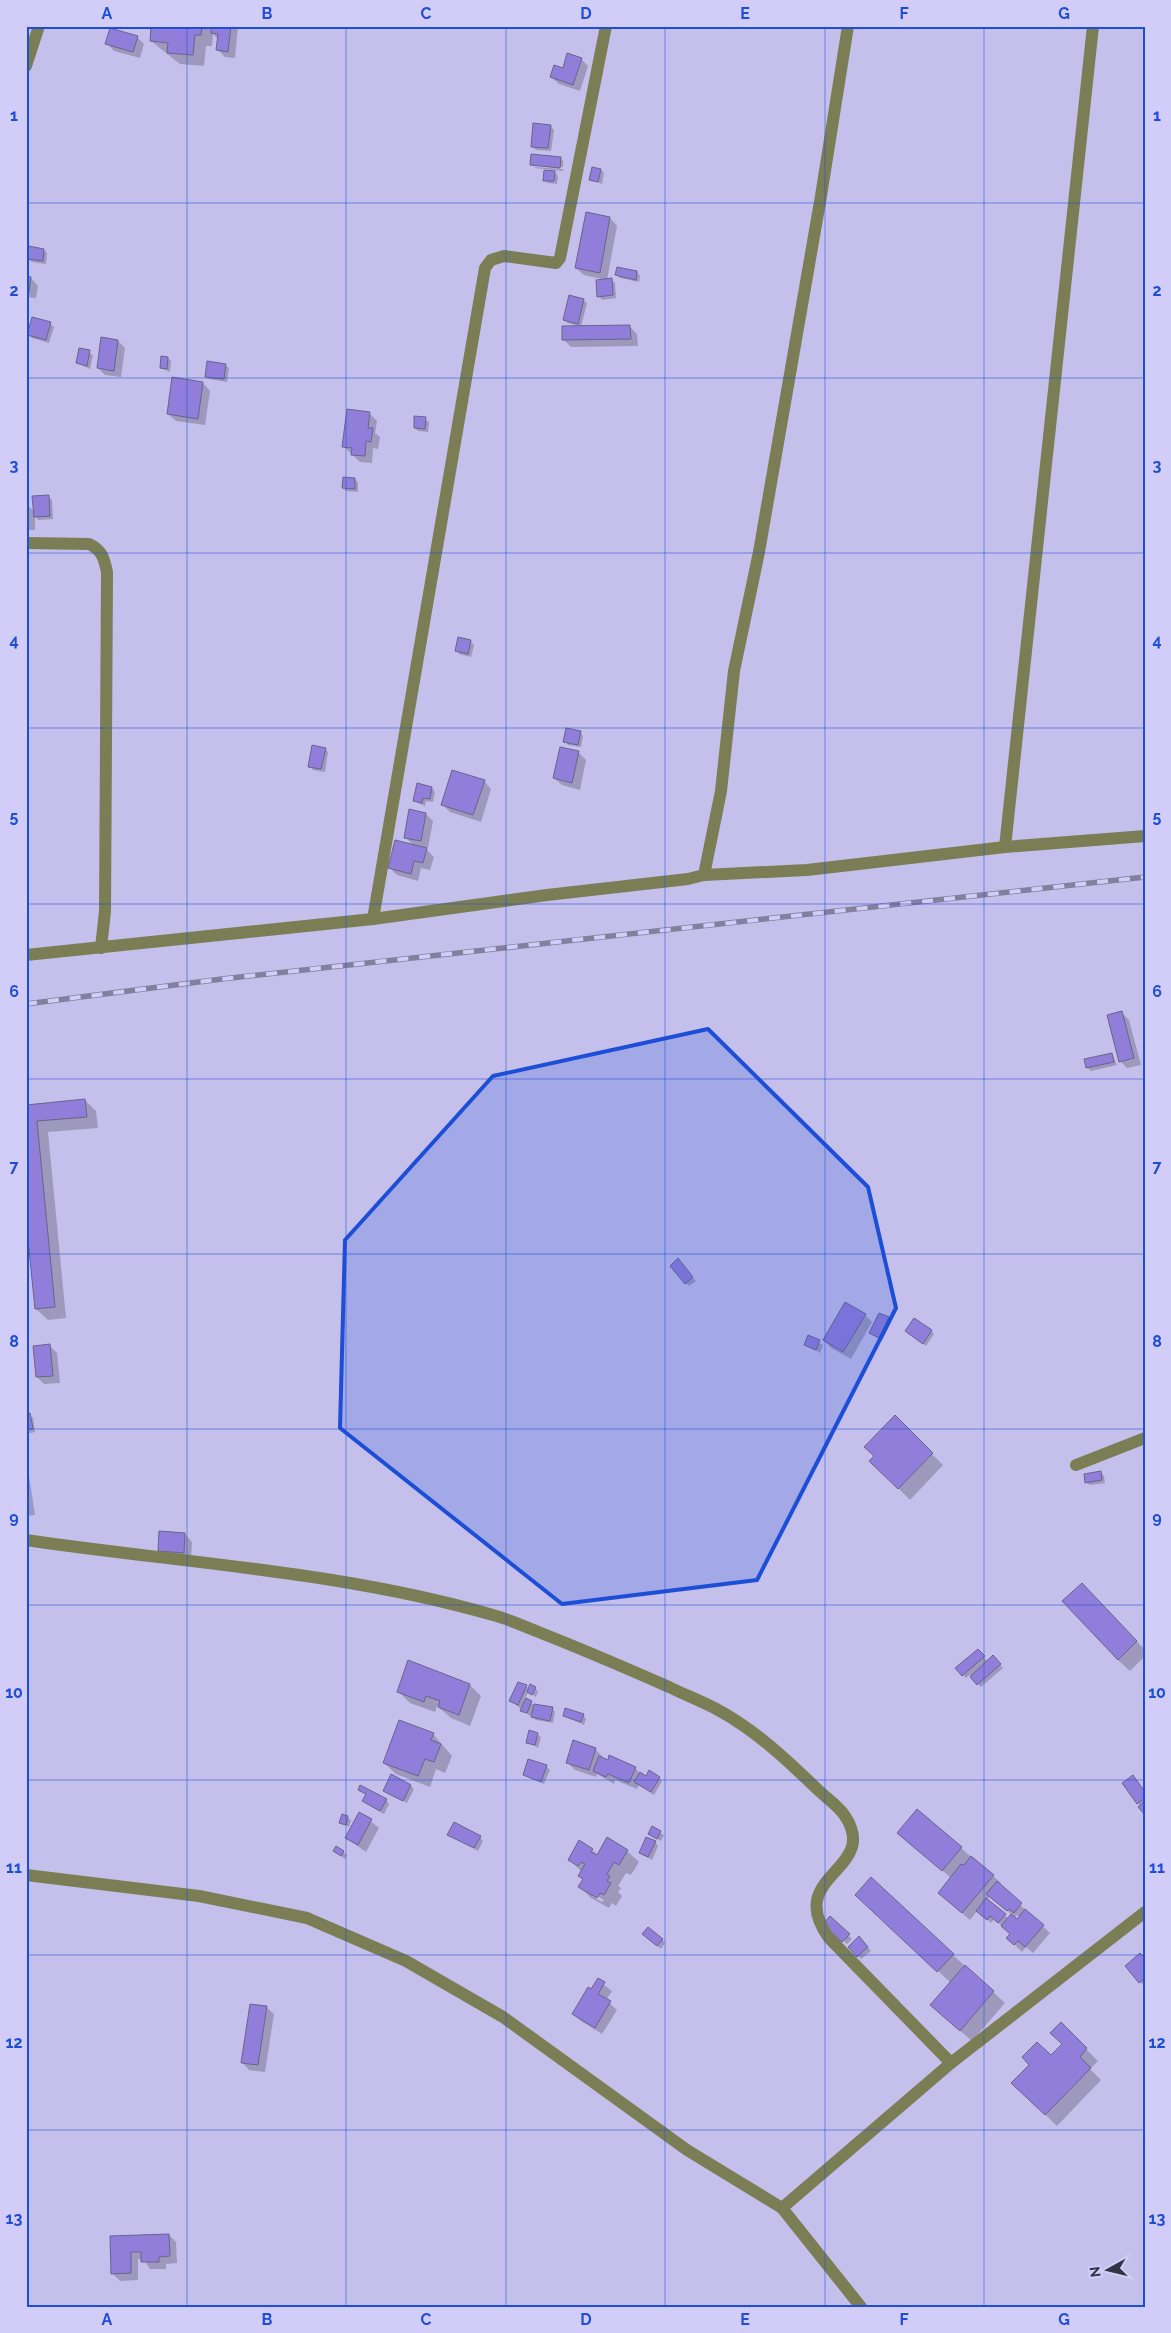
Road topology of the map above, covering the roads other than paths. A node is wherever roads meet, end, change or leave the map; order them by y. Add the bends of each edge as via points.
1 (39, 26) edge
2 (606, 26) edge
3 (848, 26) edge
4 (1093, 26) edge
5 (26, 66) edge
6 (26, 543) edge
7 (1145, 836) edge
8 (1004, 847) junction
9 (704, 875) junction
10 (373, 919) junction
11 (102, 948) junction
12 (26, 955) edge
13 (1145, 1438) edge
14 (1076, 1466) dead end
15 (26, 1540) edge
16 (26, 1875) edge
17 (1145, 1912) edge
18 (951, 2063) junction
19 (782, 2208) junction
20 (861, 2307) edge

1 - 5 street
2 - 10 street via 560,258 556,263 504,256 491,260 486,268
3 - 9 street via 759,552 734,671 721,791
4 - 8 street
6 - 11 street via 89,544 104,556 107,572 105,911
7 - 8 street
8 - 9 street via 807,870
9 - 10 street
10 - 11 street
11 - 12 street
13 - 14 street
15 - 18 street via 299,1576 388,1591 494,1615 594,1653 720,1711 775,1748 845,1816 852,1831 853,1844 850,1855 821,1887 816,1912 818,1923
16 - 19 street via 199,1896 307,1918 406,1961 503,2017 687,2150
17 - 18 street
18 - 19 street
19 - 20 street

